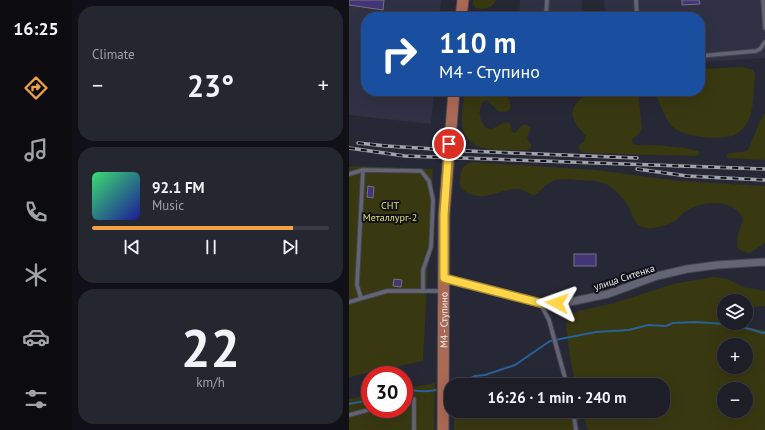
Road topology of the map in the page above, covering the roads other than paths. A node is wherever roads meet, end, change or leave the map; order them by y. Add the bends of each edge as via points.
1 (463, 0) edge
2 (547, 0) edge
3 (636, 0) edge
4 (763, 0) edge
5 (462, 12) edge
6 (546, 12) edge
7 (637, 12) edge
8 (765, 28) edge
9 (765, 42) edge
10 (705, 56) edge
11 (454, 96) edge
12 (363, 170) junction
13 (349, 174) edge
14 (765, 262) edge
15 (444, 278) junction
16 (423, 291) junction
17 (444, 291) junction
18 (361, 298) junction
19 (349, 302) edge
20 (540, 303) junction
21 (565, 378) edge
22 (413, 400) edge
23 (361, 412) edge
24 (349, 415) edge
25 (574, 418) edge
26 (414, 430) edge
27 (443, 430) edge
28 (577, 430) edge

1 - 5 main road
2 - 6 lane
3 - 7 lane
4 - 8 lane
9 - 10 lane via 756,51
11 - 15 main road, М4 - Ступино via 444,215
12 - 13 lane
12 - 16 lane via 421,171 429,181 433,200 432,231 431,247 423,270
12 - 18 lane via 357,285
14 - 20 street, улица Ситенка via 687,269 657,276 602,296 565,303
15 - 17 main road, М4 - Ступино
15 - 20 street, улица Ситенка
16 - 17 lane
16 - 18 lane via 387,291
17 - 27 main road, М4 - Ступино
18 - 19 lane
20 - 21 lane via 549,320
22 - 26 lane
23 - 24 lane
25 - 28 lane

